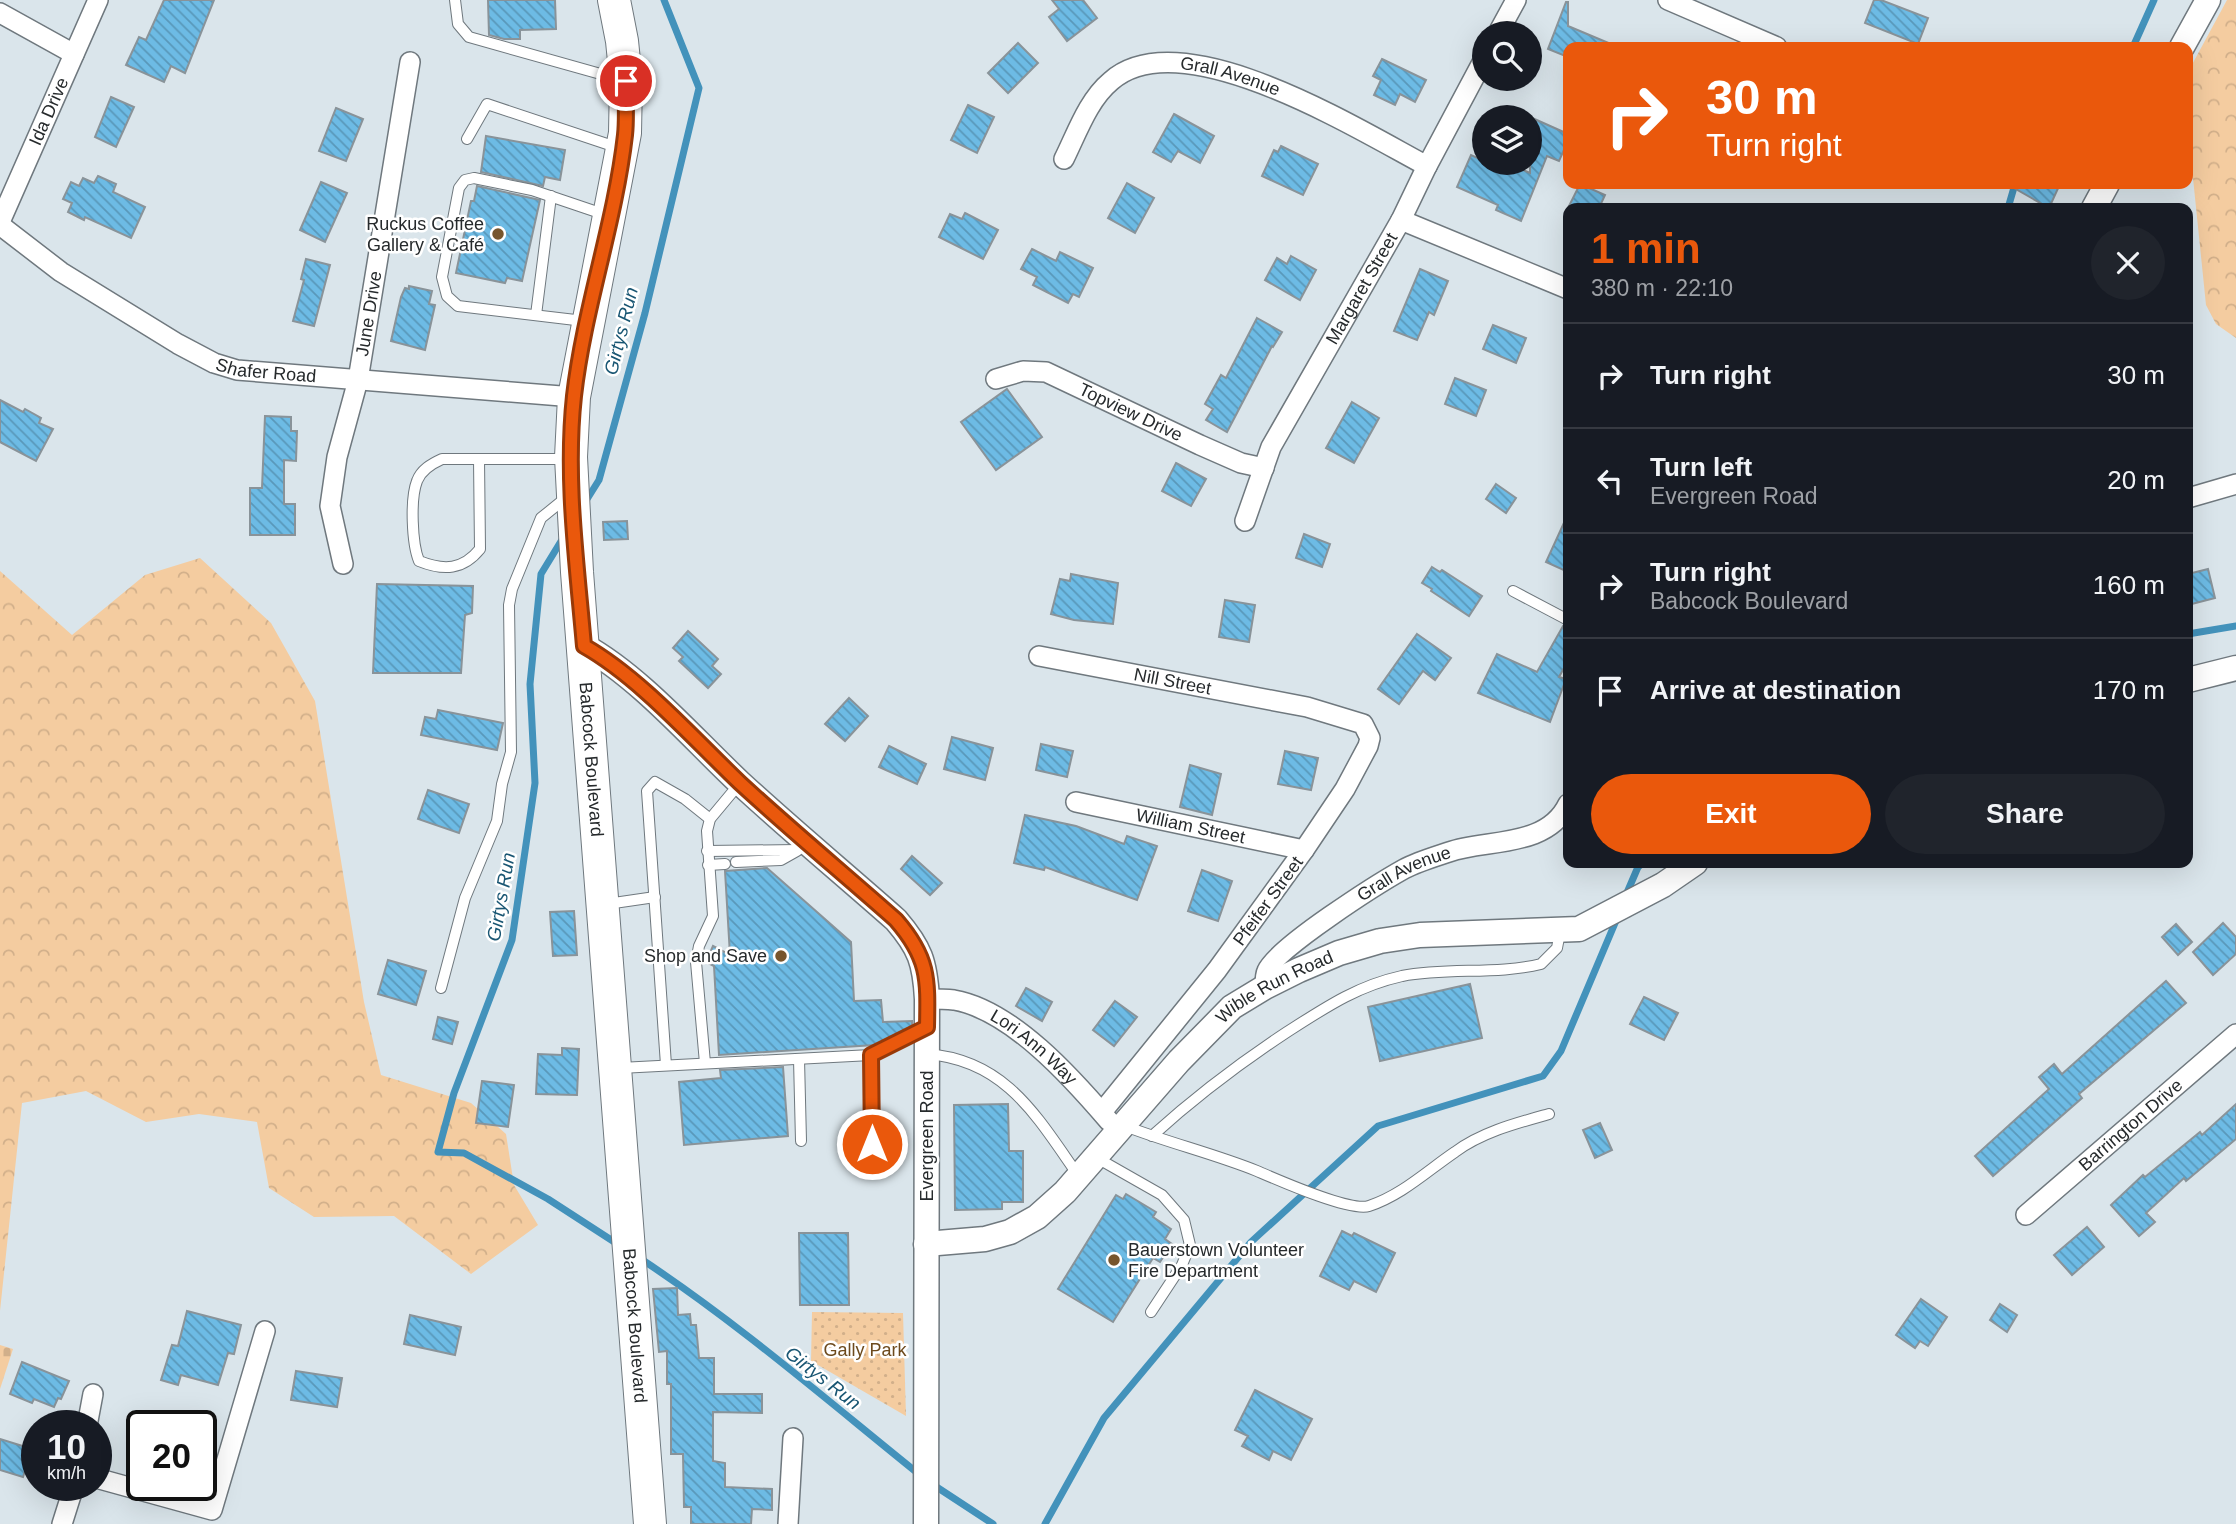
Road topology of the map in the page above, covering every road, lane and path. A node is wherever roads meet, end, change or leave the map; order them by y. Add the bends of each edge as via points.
1 (98, 0) edge
2 (455, 0) edge
3 (614, 0) edge
4 (1516, 0) edge
5 (1668, 0) edge
6 (2208, 0) edge
7 (0, 13) edge
8 (1505, 21) edge
9 (1765, 42) edge
10 (2185, 42) edge
11 (74, 54) junction
12 (410, 62) dead end
13 (626, 81) junction
14 (1472, 82) edge
15 (467, 139) dead end
16 (622, 150) junction
17 (1064, 159) dead end
18 (1427, 166) junction
19 (551, 196) junction
20 (609, 216) junction
21 (1401, 220) junction
22 (0, 223) edge
23 (1563, 287) edge
24 (536, 315) junction
25 (587, 321) junction
26 (996, 379) dead end
27 (358, 380) junction
28 (574, 397) junction
29 (480, 459) junction
30 (571, 459) junction
31 (1264, 468) junction
32 (2236, 484) edge
33 (2193, 497) edge
34 (573, 500) junction
35 (1245, 521) dead end
36 (343, 564) dead end
37 (1513, 591) dead end
38 (1563, 617) edge
39 (584, 646) junction
40 (1039, 656) dead end
41 (2236, 668) edge
42 (2193, 679) edge
43 (1307, 707) joint
44 (740, 783) junction
45 (1076, 802) dead end
46 (1563, 814) edge
47 (710, 819) junction
48 (802, 845) junction
49 (1304, 850) junction
50 (707, 851) junction
51 (736, 862) dead end
52 (725, 863) dead end
53 (708, 865) junction
54 (1688, 868) edge
55 (655, 897) junction
56 (604, 905) junction
57 (1569, 930) junction
58 (1265, 987) junction
59 (441, 988) dead end
60 (927, 999) junction
61 (927, 1027) junction
62 (2236, 1034) edge
63 (927, 1054) junction
64 (871, 1055) junction
65 (799, 1059) junction
66 (705, 1063) junction
67 (667, 1065) junction
68 (616, 1068) junction
69 (1102, 1112) junction
70 (1549, 1114) dead end
71 (1122, 1129) junction
72 (1152, 1136) junction
73 (801, 1141) dead end
74 (872, 1144) dead end
75 (1096, 1158) junction
76 (1079, 1176) junction
77 (2026, 1215) dead end
78 (926, 1244) junction
79 (1151, 1312) dead end
80 (265, 1331) dead end
81 (93, 1394) dead end
82 (90, 1410) edge
83 (793, 1438) dead end
84 (112, 1482) edge
85 (70, 1501) edge
86 (926, 1519) edge
87 (62, 1524) edge
88 (650, 1524) edge
89 (788, 1524) edge

1 - 11 street, Ida Drive
2 - 13 lane via 458,24 469,37
3 - 13 main road, Babcock Boulevard
4 - 8 street
5 - 9 street
6 - 10 street
7 - 11 street
11 - 22 street, Ida Drive
12 - 27 street, June Drive
13 - 16 main road, Babcock Boulevard
14 - 18 street, Margaret Street
15 - 16 lane via 487,104
16 - 20 main road, Babcock Boulevard
17 - 18 street, Grall Avenue via 1091,106 1112,80 1142,65 1190,64 1222,69 1275,88
18 - 21 street, Margaret Street
19 - 20 lane
19 - 24 lane
19 - 24 lane via 474,178 465,180 459,187 442,277 447,296 458,306
20 - 25 main road, Babcock Boulevard
21 - 23 street
21 - 31 street, Margaret Street via 1271,447
22 - 27 street, Shafer Road via 61,272 214,363 237,370
24 - 25 lane
25 - 28 main road, Babcock Boulevard
26 - 31 street, Topview Drive via 1023,371 1046,372 1199,445
27 - 28 street, Shafer Road
27 - 36 street, June Drive via 337,457 330,506
28 - 30 main road, Babcock Boulevard
29 - 29 lane via 442,459 427,467 417,480 413,497 419,561 459,566 470,562 480,549
29 - 30 lane
30 - 34 main road, Babcock Boulevard
31 - 35 street, Margaret Street
32 - 33 street
34 - 39 main road, Babcock Boulevard
34 - 59 lane via 541,518 512,589 511,752 497,821 465,898
37 - 38 lane
39 - 44 street, Evergreen Road via 632,680
39 - 56 main road, Babcock Boulevard
40 - 43 street, Nill Street
41 - 42 street
43 - 49 street, Pfeifer Street via 1363,724 1370,738 1345,789
44 - 47 lane
44 - 48 street, Evergreen Road
45 - 49 street, William Street
46 - 58 street, Grall Avenue via 1535,834 1452,851 1406,868 1341,908 1278,957 1267,971
47 - 50 lane
47 - 55 lane via 655,782 647,791
48 - 50 lane
48 - 51 lane via 781,860
48 - 60 street, Evergreen Road via 896,920 912,939 925,969
49 - 69 street, Pfeifer Street via 1217,970
50 - 53 lane
52 - 53 lane
53 - 66 lane via 713,916 696,962
54 - 57 street, Wible Run Road via 1645,895
55 - 56 lane
55 - 67 lane
56 - 68 main road, Babcock Boulevard
57 - 58 street, Wible Run Road via 1420,935 1380,942 1339,953
57 - 72 lane via 1541,964 1405,976 1337,999 1259,1050
58 - 71 street, Wible Run Road via 1232,1007 1206,1032
60 - 61 street, Evergreen Road
60 - 69 street, Lori Ann Way via 955,1000 1005,1023 1072,1077
61 - 63 street, Evergreen Road
61 - 64 lane
62 - 77 street, Barrington Drive
63 - 76 lane via 968,1063 1019,1095
63 - 78 street, Evergreen Road
64 - 65 lane
64 - 74 lane
65 - 66 lane
65 - 73 lane
66 - 67 lane
67 - 68 lane
68 - 88 main road, Babcock Boulevard
69 - 71 street, Lori Ann Way
70 - 72 lane via 1503,1127 1457,1150 1410,1186 1366,1208
71 - 72 lane
71 - 75 street, Wible Run Road
75 - 76 street, Wible Run Road
75 - 79 lane via 1162,1195 1184,1220 1190,1245
76 - 78 street, Wible Run Road via 1037,1217 1010,1232
78 - 86 street, Evergreen Road
80 - 84 street via 212,1510
81 - 82 street
83 - 89 street
85 - 87 street

